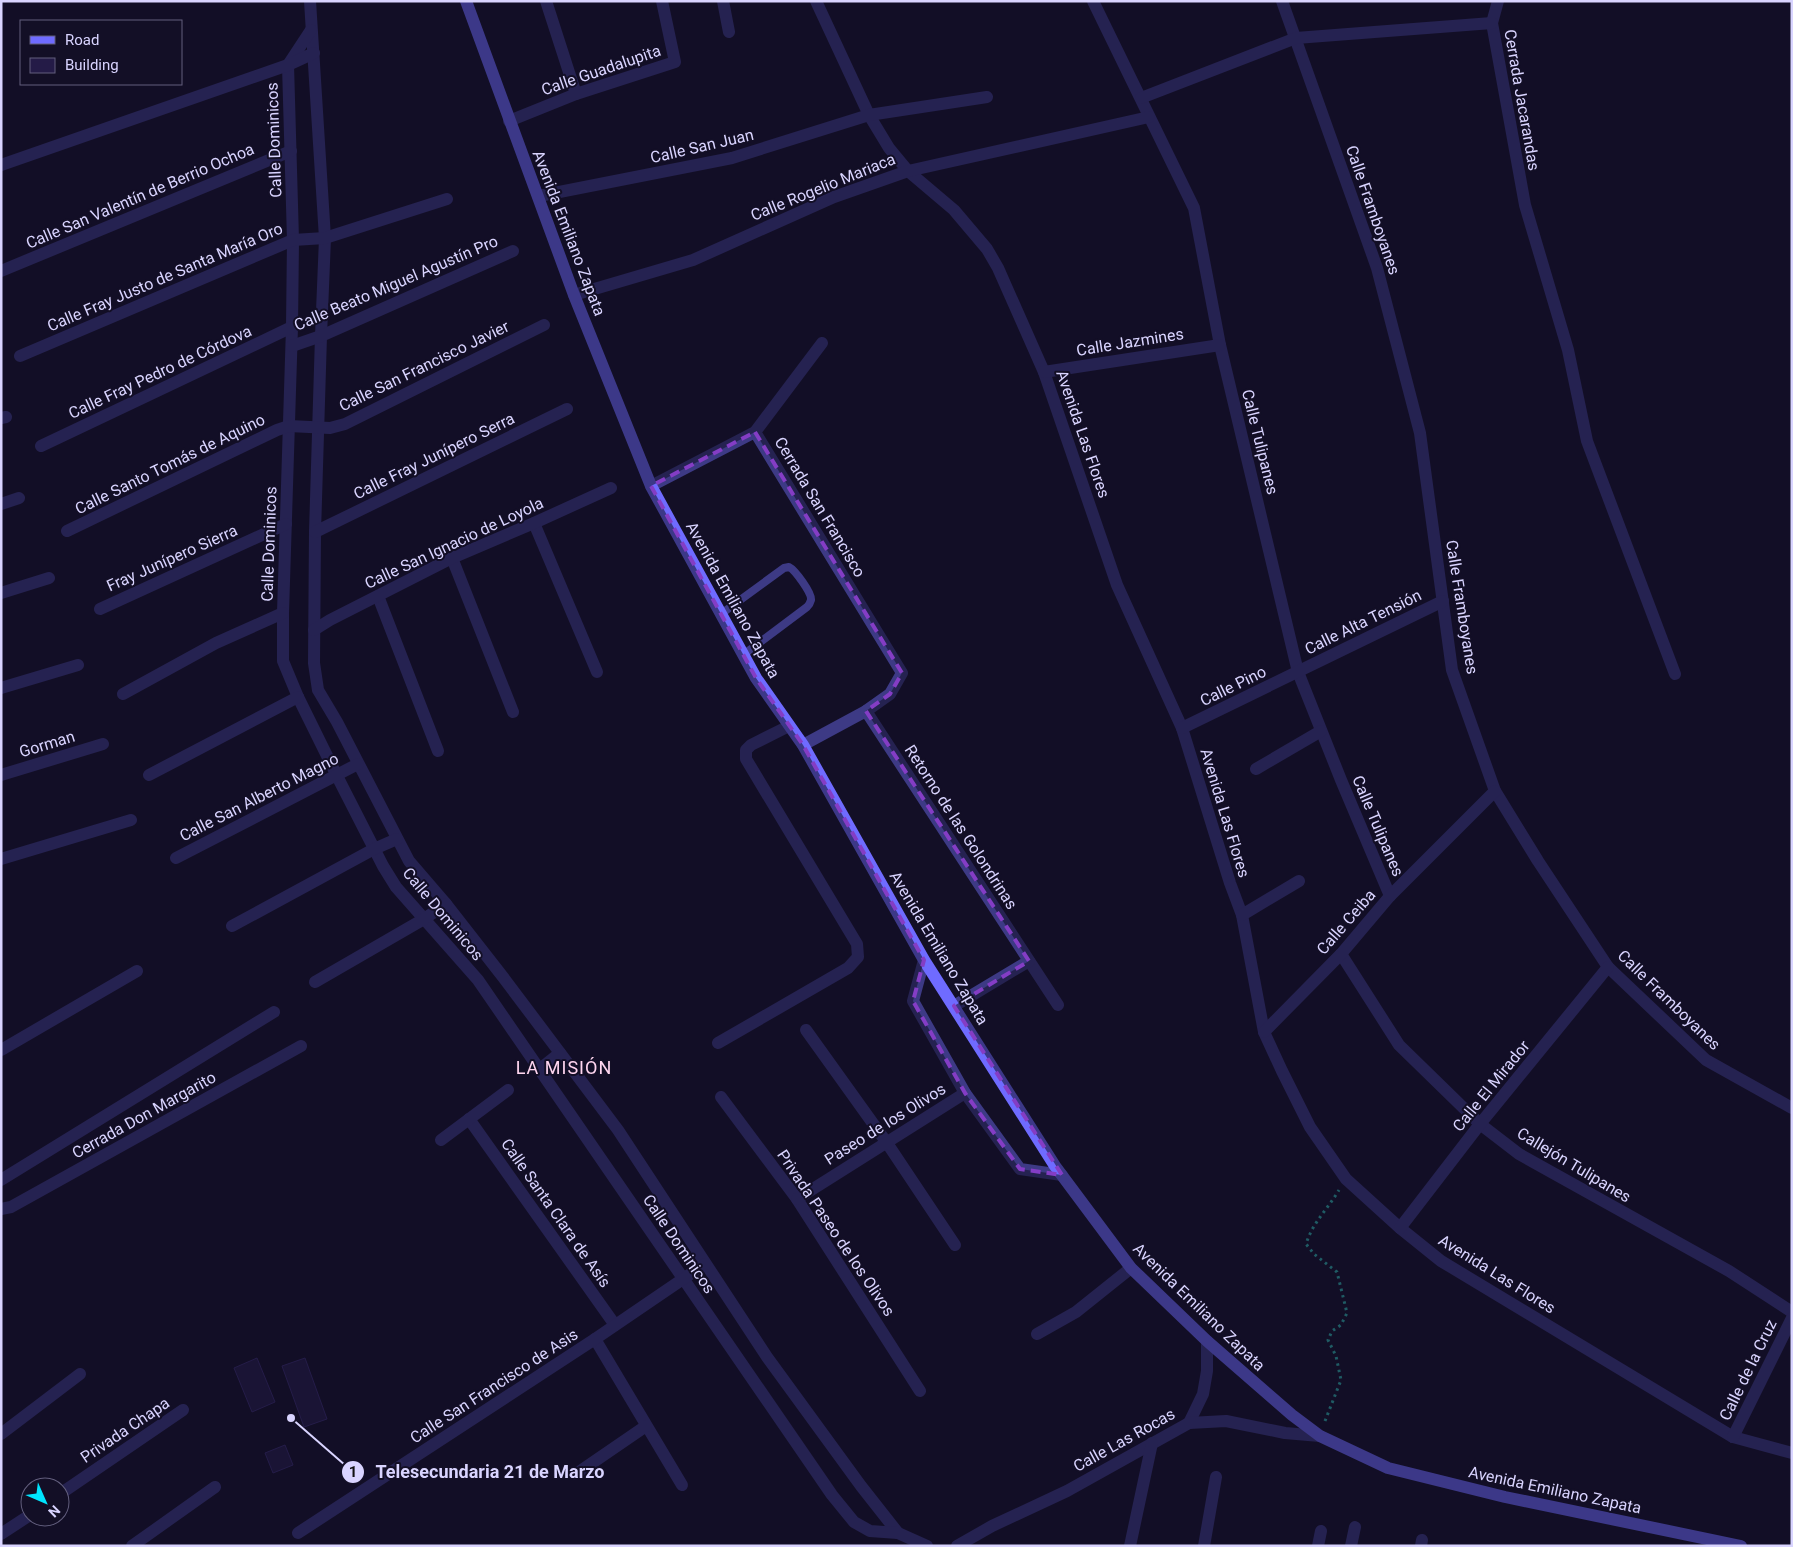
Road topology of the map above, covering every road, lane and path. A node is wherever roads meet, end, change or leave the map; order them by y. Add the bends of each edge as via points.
1 (310, 1) edge
2 (466, 1) edge
3 (546, 1) edge
4 (662, 1) edge
5 (723, 1) edge
6 (816, 1) edge
7 (1093, 1) edge
8 (1282, 1) edge
9 (1498, 1) edge
10 (1492, 23) junction
11 (311, 30) junction
12 (730, 32) dead end
13 (1296, 38) junction
14 (314, 53) junction
15 (288, 65) junction
16 (576, 94) junction
17 (986, 97) dead end
18 (1141, 98) junction
19 (869, 115) junction
20 (1149, 117) junction
21 (509, 121) junction
22 (291, 151) junction
23 (1, 165) edge
24 (908, 171) junction
25 (538, 196) junction
26 (447, 199) dead end
27 (326, 238) junction
28 (293, 240) junction
29 (513, 251) dead end
30 (1, 271) edge
31 (574, 294) junction
32 (544, 325) dead end
33 (292, 327) junction
34 (320, 336) junction
35 (822, 343) dead end
36 (1220, 345) junction
37 (292, 346) junction
38 (20, 356) dead end
39 (1044, 372) junction
40 (567, 409) dead end
41 (289, 426) junction
42 (317, 428) junction
43 (755, 432) junction
44 (41, 446) dead end
45 (652, 486) junction
46 (610, 488) dead end
47 (19, 498) dead end
48 (1, 504) edge
49 (534, 523) junction
50 (286, 524) junction
51 (67, 532) dead end
52 (314, 532) junction
53 (452, 558) junction
54 (49, 578) dead end
55 (1, 594) edge
56 (378, 596) junction
57 (1443, 601) junction
58 (100, 609) dead end
59 (283, 613) junction
60 (721, 614) junction
61 (314, 630) junction
62 (743, 654) junction
63 (78, 664) dead end
64 (597, 672) dead end
65 (1298, 672) junction
66 (1675, 674) dead end
67 (1, 688) edge
68 (123, 694) dead end
69 (298, 697) junction
70 (866, 711) junction
71 (513, 712) dead end
72 (790, 726) junction
73 (1182, 728) junction
74 (1321, 731) junction
75 (103, 744) dead end
76 (803, 745) junction
77 (438, 751) dead end
78 (358, 764) junction
79 (1256, 769) dead end
80 (336, 774) junction
81 (1, 775) edge
82 (149, 775) dead end
83 (1495, 791) junction
84 (131, 820) dead end
85 (398, 839) junction
86 (374, 849) junction
87 (176, 858) dead end
88 (1, 859) edge
89 (1299, 881) dead end
90 (1390, 896) junction
91 (446, 904) junction
92 (1242, 915) junction
93 (424, 919) junction
94 (232, 926) dead end
95 (1341, 954) junction
96 (924, 960) junction
97 (1029, 961) junction
98 (1608, 966) junction
99 (137, 971) dead end
100 (315, 982) dead end
101 (1058, 1005) dead end
102 (954, 1006) junction
103 (274, 1012) dead end
104 (806, 1030) dead end
105 (1264, 1032) junction
106 (718, 1042) dead end
107 (301, 1046) dead end
108 (1, 1050) edge
109 (560, 1053) junction
110 (540, 1069) junction
111 (508, 1090) dead end
112 (966, 1093) junction
113 (721, 1097) dead end
114 (1792, 1108) edge
115 (469, 1119) junction
116 (1480, 1124) junction
117 (441, 1140) dead end
118 (887, 1143) junction
119 (1062, 1174) junction
120 (1346, 1179) junction
121 (1, 1180) edge
122 (797, 1200) junction
123 (1, 1209) edge
124 (1400, 1228) junction
125 (954, 1245) dead end
126 (705, 1264) junction
127 (1131, 1268) junction
128 (683, 1278) junction
129 (1792, 1312) edge
130 (1792, 1318) edge
131 (615, 1325) junction
132 (1037, 1334) dead end
133 (595, 1339) junction
134 (1207, 1342) junction
135 (80, 1374) dead end
136 (920, 1391) dead end
137 (183, 1410) dead end
138 (1189, 1423) junction
139 (646, 1426) junction
140 (1, 1434) edge
141 (1320, 1436) junction
142 (1733, 1436) junction
143 (1152, 1443) junction
144 (1792, 1453) edge
145 (576, 1474) dead end
146 (1216, 1477) dead end
147 (682, 1484) dead end
148 (70, 1487) edge
149 (215, 1487) dead end
150 (20, 1522) edge
151 (1355, 1527) dead end
152 (1322, 1531) dead end
153 (298, 1533) dead end
154 (1, 1534) edge
155 (898, 1534) junction
156 (132, 1546) edge
157 (928, 1546) edge
158 (957, 1546) edge
159 (1130, 1546) edge
160 (1204, 1546) edge
161 (1318, 1546) edge
162 (1351, 1546) edge
163 (1741, 1546) edge

1 - 11 street, Calle Dominicos
2 - 21 main road, Avenida Emiliano Zapata
3 - 16 street
4 - 16 street, Calle Guadalupita via 675,62
5 - 12 street
6 - 19 street, Avenida Las Flores
7 - 18 street, Calle Tulipanes
8 - 13 street, Calle Framboyanes
9 - 10 street, Cerrada Jacarandas
10 - 13 street
10 - 66 street, Cerrada Jacarandas via 1525,205 1568,350 1587,441
11 - 14 street, Calle Dominicos
11 - 15 street
13 - 18 street
13 - 57 street, Calle Framboyanes via 1377,268 1420,432
14 - 15 street
14 - 27 street, Calle Dominicos
15 - 22 street, Calle Dominicos
15 - 23 street
16 - 21 street, Calle Guadalupita
17 - 19 street, Calle San Juan
18 - 20 street, Calle Tulipanes
19 - 24 street, Avenida Las Flores
19 - 25 street, Calle San Juan via 732,158
20 - 24 street, Calle Rogelio Mariaca
20 - 36 street, Calle Tulipanes via 1194,208
21 - 25 main road, Avenida Emiliano Zapata
22 - 28 street, Calle Dominicos
22 - 30 street, Calle San Valentín de Berrio Ochoa
24 - 31 street, Calle Rogelio Mariaca via 834,197 693,260
24 - 39 street, Avenida Las Flores via 954,210 987,249
25 - 31 main road, Avenida Emiliano Zapata
26 - 27 street, Calle Fray Justo de Santa María Oro
27 - 28 street, Calle Fray Justo de Santa María Oro
27 - 34 street, Calle Dominicos
28 - 33 street, Calle Dominicos
28 - 38 street, Calle Fray Justo de Santa María Oro
29 - 34 street, Calle Beato Miguel Agustín Pro
31 - 45 main road, Avenida Emiliano Zapata
32 - 42 street, Calle San Francisco Javier via 345,424
33 - 37 street, Calle Dominicos
33 - 44 street, Calle Fray Pedro de Córdova
34 - 37 street, Calle Beato Miguel Agustín Pro
34 - 42 street, Calle Dominicos
35 - 43 street
36 - 39 street, Calle Jazmines
36 - 65 street, Calle Tulipanes
37 - 41 street, Calle Dominicos
39 - 73 street, Avenida Las Flores via 1117,585
40 - 52 street, Calle Fray Junípero Serra
41 - 42 street, Calle Santo Tomás de Aquino
41 - 50 street, Calle Dominicos
41 - 51 street, Calle Santo Tomás de Aquino
42 - 52 street, Calle Dominicos
43 - 45 street, Cerrada San Francisco
43 - 70 street, Cerrada San Francisco via 902,673 890,694
45 - 60 main road, Avenida Emiliano Zapata
46 - 49 street, Calle San Ignacio de Loyola
47 - 48 street
49 - 53 street, Calle San Ignacio de Loyola
49 - 64 street
50 - 58 street, Fray Junípero Sierra
50 - 59 street, Calle Dominicos
52 - 61 street, Calle Dominicos
53 - 56 street, Calle San Ignacio de Loyola
53 - 71 street
54 - 55 street
56 - 61 street, Calle San Ignacio de Loyola
56 - 77 street
57 - 65 street, Calle Alta Tensión
57 - 83 street, Calle Framboyanes via 1452,670
59 - 68 street via 216,643
59 - 69 street, Calle Dominicos via 283,661
60 - 62 main road, Avenida Emiliano Zapata
60 - 62 lane via 789,567 795,570 811,597 807,607
61 - 78 street, Calle Dominicos via 318,690
62 - 72 main road, Avenida Emiliano Zapata
63 - 67 street
65 - 73 street, Calle Pino
65 - 74 street, Calle Tulipanes
69 - 80 street, Calle Dominicos
69 - 82 street
70 - 76 street
70 - 97 street, Retorno de las Golondrinas
72 - 76 main road, Avenida Emiliano Zapata
72 - 106 street via 751,745 746,750 746,759 857,944 858,957 848,968
73 - 92 street, Avenida Las Flores
74 - 79 street
74 - 90 street, Calle Tulipanes
75 - 81 street, Gorman
76 - 96 main road, Avenida Emiliano Zapata
78 - 80 street, Calle San Alberto Magno
78 - 85 street, Calle Dominicos
80 - 86 street, Calle Dominicos
80 - 87 street, Calle San Alberto Magno
83 - 90 street, Calle Ceiba
83 - 98 street, Calle Framboyanes
84 - 88 street
85 - 86 street
85 - 91 street, Calle Dominicos via 409,861
86 - 93 street, Calle Dominicos via 396,887
86 - 94 street
89 - 92 street
90 - 95 street, Calle Ceiba
91 - 93 street
91 - 109 street, Calle Dominicos
92 - 105 street, Avenida Las Flores
93 - 100 street
93 - 110 street, Calle Dominicos via 478,980
95 - 105 street, Calle Ceiba
95 - 116 street, Callejón Tulipanes via 1400,1045
96 - 102 main road, Avenida Emiliano Zapata
96 - 112 street, Paseo de los Olivos via 913,1001
97 - 101 street, Retorno de las Golondrinas
97 - 102 street
98 - 114 street, Calle Framboyanes via 1706,1060
98 - 116 street, Calle El Mirador
99 - 108 street
102 - 119 main road, Avenida Emiliano Zapata
103 - 121 street, Cerrada Don Margarito
104 - 118 street
105 - 120 street, Avenida Las Flores via 1310,1127
107 - 123 street, Cerrada Don Margarito via 11,1208
109 - 110 street
109 - 126 street, Calle Dominicos via 618,1130
110 - 128 street, Calle Dominicos
111 - 115 street
112 - 118 street, Paseo de los Olivos
112 - 119 street, Paseo de los Olivos via 1020,1169
113 - 122 street, Privada Paseo de los Olivos
115 - 117 street
115 - 131 street, Calle Santa Clara de Asís
116 - 124 street, Calle El Mirador
116 - 129 street, Callejón Tulipanes via 1519,1154 1729,1272
118 - 122 street, Paseo de los Olivos
118 - 125 street
119 - 127 main road, Avenida Emiliano Zapata
120 - 124 street, Avenida Las Flores
120 - 141 path via 1328,1209 1315,1222 1306,1244 1337,1272 1347,1313 1328,1340 1336,1356 1341,1380
122 - 136 street, Privada Paseo de los Olivos
124 - 142 street, Avenida Las Flores via 1441,1261
126 - 128 street, Calle San Francisco de Asis
126 - 155 street, Calle Dominicos via 767,1357
127 - 132 street via 1076,1312
127 - 134 main road, Avenida Emiliano Zapata
128 - 131 street, Calle San Francisco de Asis
128 - 155 street, Calle Dominicos via 832,1495 854,1522 870,1531
130 - 142 street, Calle de la Cruz
131 - 133 street, Calle San Francisco de Asis
133 - 139 street
133 - 153 street, Calle San Francisco de Asis
134 - 138 street via 1203,1394
134 - 141 main road, Avenida Emiliano Zapata
135 - 140 street
137 - 148 street, Privada Chapa
138 - 141 street, Calle Las Rocas via 1226,1421 1285,1433
138 - 143 street, Calle Las Rocas
139 - 145 street
139 - 147 street
141 - 163 main road, Avenida Emiliano Zapata via 1388,1468 1505,1497
142 - 144 street, Avenida Las Flores
143 - 158 street, Calle Las Rocas
143 - 159 street
146 - 160 street
149 - 156 street
150 - 154 street
151 - 162 street
152 - 161 street
155 - 157 street, Calle Dominicos

